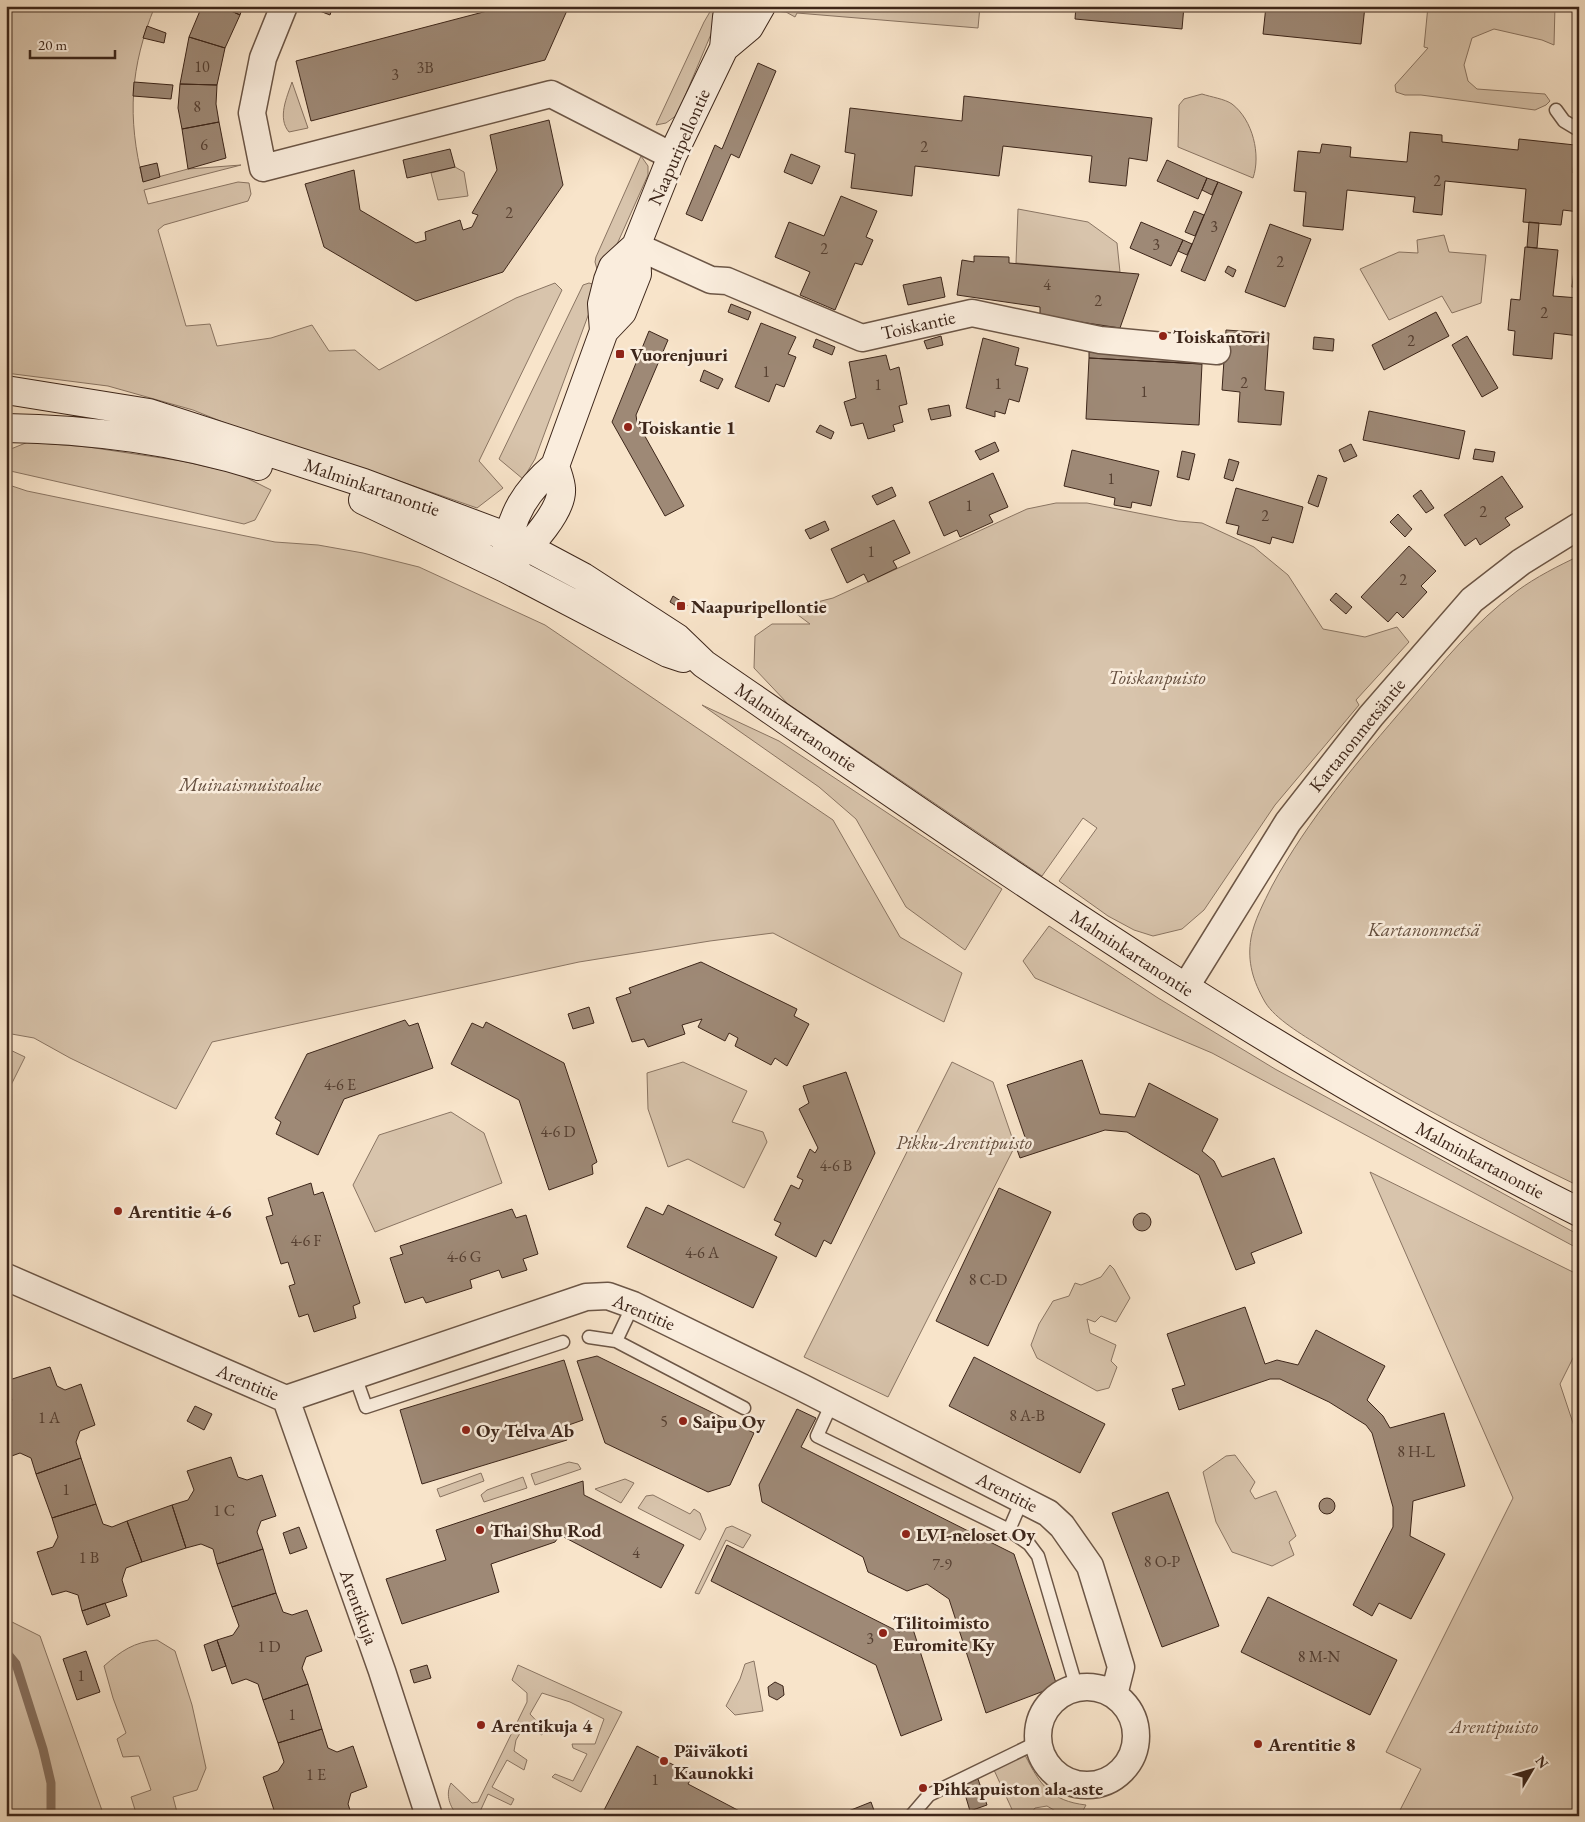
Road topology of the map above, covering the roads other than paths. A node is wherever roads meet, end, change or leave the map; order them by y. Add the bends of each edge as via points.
1 (284, 6) edge
2 (733, 6) edge
3 (761, 6) edge
4 (724, 48) junction
5 (1556, 110) dead end
6 (1579, 130) edge
7 (672, 156) junction
8 (636, 246) junction
9 (1217, 350) dead end
10 (6, 390) edge
11 (6, 428) edge
12 (1579, 526) edge
13 (518, 542) junction
14 (505, 568) junction
15 (704, 664) junction
16 (1185, 988) junction
17 (1579, 1212) edge
18 (6, 1277) edge
19 (633, 1305) junction
20 (589, 1337) dead end
21 (616, 1341) junction
22 (564, 1342) dead end
23 (355, 1376) junction
24 (286, 1399) junction
25 (832, 1403) junction
26 (744, 1408) dead end
27 (1022, 1500) junction
28 (1009, 1530) junction
29 (1077, 1689) junction
30 (1114, 1695) junction
31 (1038, 1742) junction
32 (915, 1814) edge
33 (430, 1816) edge

1 - 7 street via 262,58 252,113 263,168 551,94
2 - 4 main road, Naapuripellontie via 727,17
3 - 4 main road, Naapuripellontie via 749,27
4 - 7 main road, Naapuripellontie
5 - 6 lane via 1564,121
7 - 8 main road, Naapuripellontie
8 - 9 street, Toiskantie via 710,280 727,281 862,338 972,313 1086,338
8 - 13 main road, Naapuripellontie via 637,274 622,312 604,331 555,466 562,490 553,516
10 - 13 main road, Malminkartanontie via 149,413 364,483
11 - 14 main road, Malminkartanontie via 42,428 133,437 250,464 362,499
12 - 16 street, Kartanonmetsäntie via 1521,562 1472,600 1371,716 1288,822
13 - 14 main road, Naapuripellontie
13 - 15 main road, Malminkartanontie via 583,577 678,638
14 - 15 main road, Malminkartanontie via 668,653
15 - 16 main road, Malminkartanontie
16 - 17 main road, Malminkartanontie via 1443,1141
18 - 24 street, Arentitie
19 - 21 lane
19 - 23 street, Arentitie via 608,1296 586,1297
19 - 25 street, Arentitie
20 - 21 lane
21 - 26 lane
22 - 23 lane via 366,1407
23 - 24 street, Arentitie
24 - 33 street, Arentikuja
25 - 27 street, Arentitie
25 - 28 lane via 817,1436
27 - 28 lane
27 - 30 street, Arentitie via 1048,1513 1062,1526 1090,1566 1121,1666
28 - 29 lane via 1029,1544 1038,1556
29 - 30 street via 1097,1688
29 - 31 street via 1055,1698 1044,1712
30 - 31 street via 1128,1708 1136,1724 1137,1741 1122,1772 1102,1784 1074,1784 1060,1778 1048,1766
31 - 32 lane via 929,1795

